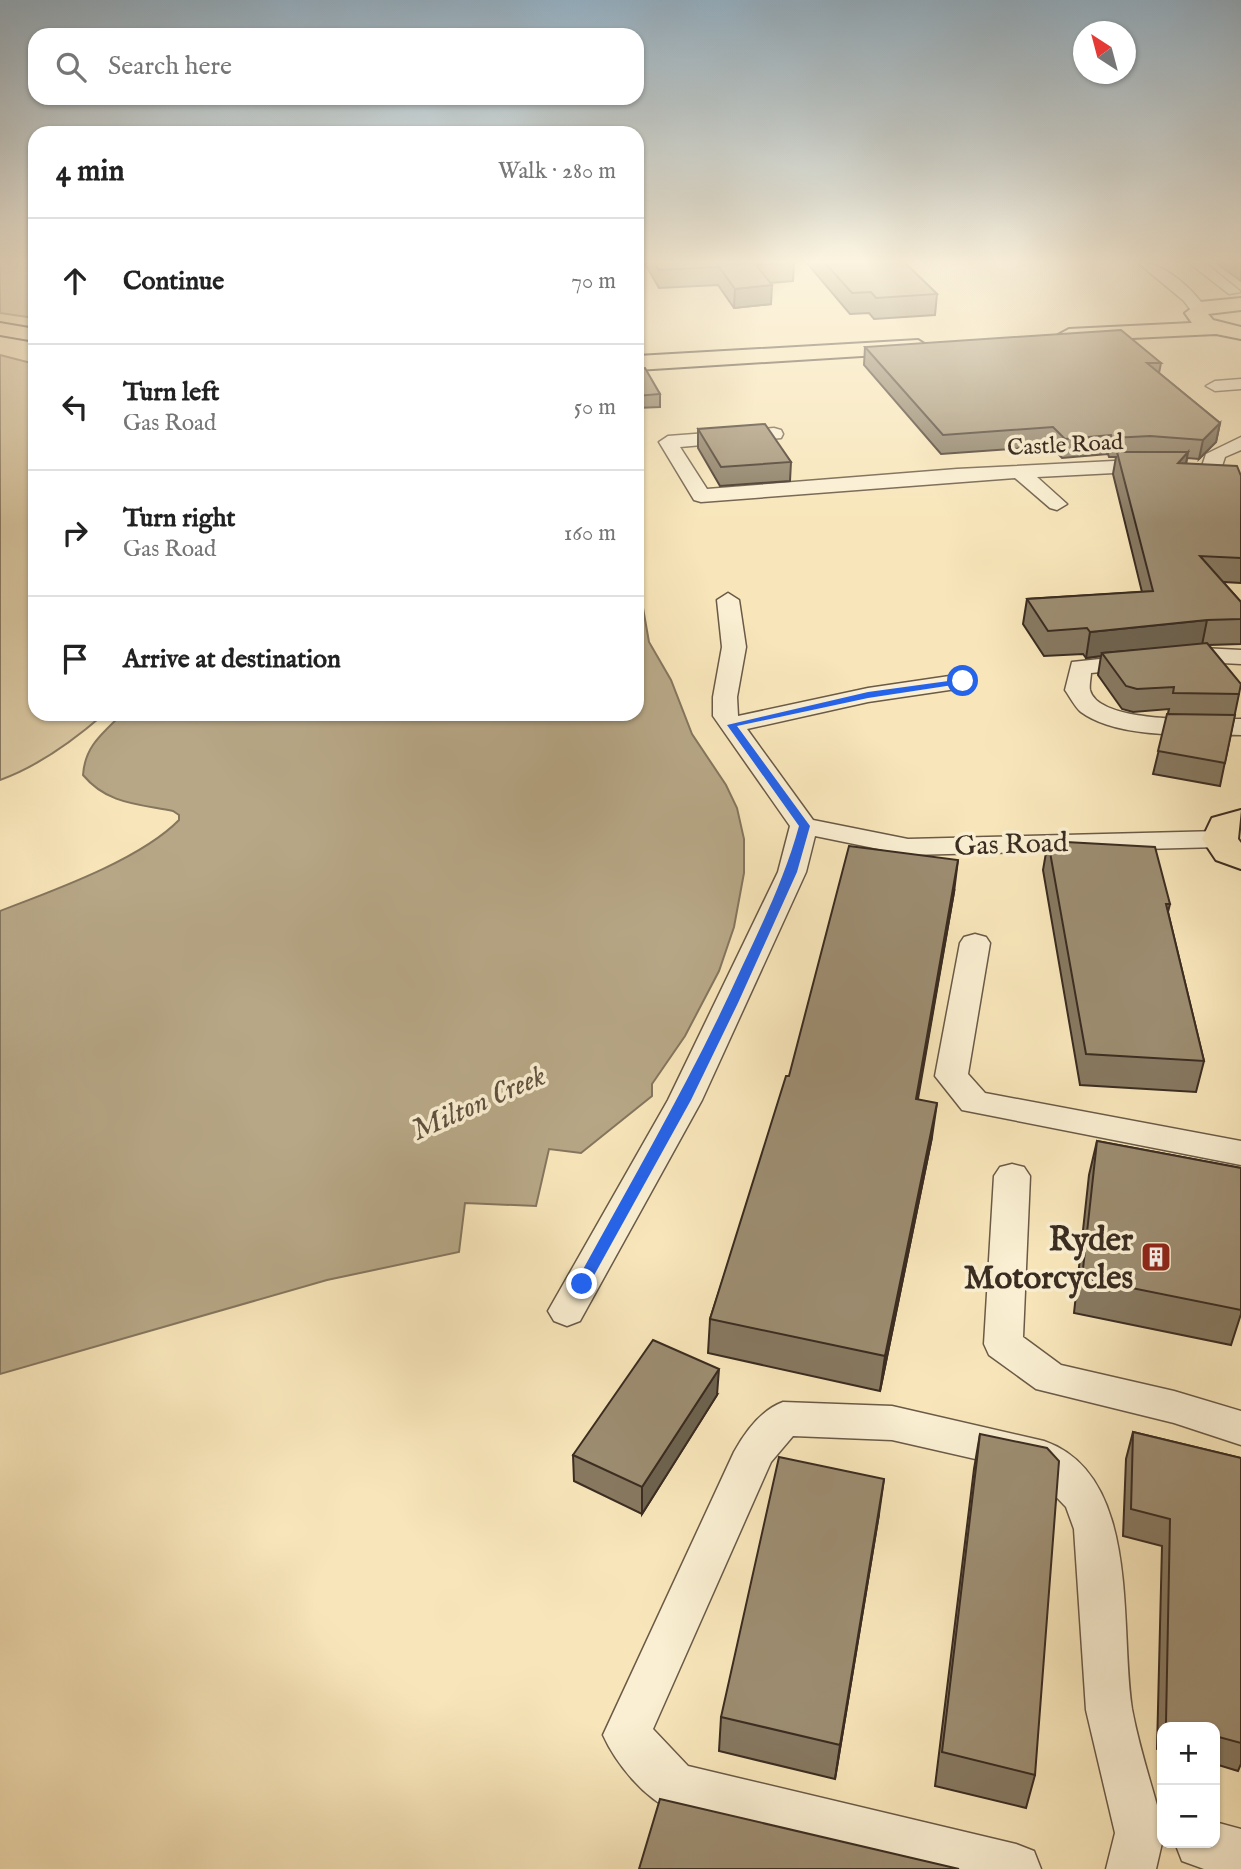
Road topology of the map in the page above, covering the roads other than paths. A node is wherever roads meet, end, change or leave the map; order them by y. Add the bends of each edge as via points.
1 (868, 349) edge
2 (644, 363) edge
3 (1241, 384) edge
4 (1215, 386) dead end
5 (774, 434) edge
6 (1241, 443) edge
7 (1172, 465) edge
8 (1205, 466) junction
9 (1241, 470) edge
10 (1019, 471) junction
11 (1241, 486) edge
12 (1057, 504) dead end
13 (728, 600) dead end
14 (1241, 657) edge
15 (963, 681) dead end
16 (732, 725) junction
17 (1241, 727) edge
18 (804, 826) junction
19 (1234, 840) edge
20 (975, 943) dead end
21 (1241, 1153) edge
22 (1012, 1176) dead end
23 (567, 1311) dead end
24 (1241, 1428) edge
25 (1145, 1846) edge
26 (1219, 1848) edge
27 (1241, 1854) edge
28 (1016, 1869) edge

1 - 2 main road
3 - 4 street
5 - 10 street, Castle Road via 668,442 701,496
6 - 8 street via 1216,454
7 - 10 street, Castle Road
8 - 9 street
8 - 11 street via 1218,482
10 - 12 street
13 - 16 street via 734,647 725,716
14 - 17 street via 1202,655 1080,667 1075,680 1078,696 1097,713 1119,722
15 - 16 street via 868,695
16 - 18 street
18 - 19 street, Gas Road via 908,847
18 - 23 street via 792,872 691,1087
20 - 21 street via 951,1076 974,1102
22 - 24 street via 1003,1344 1051,1378
25 - 28 street via 1109,1710 1095,1529 1084,1497 1044,1458 892,1423 783,1419 755,1452 627,1735 674,1787
26 - 27 street

